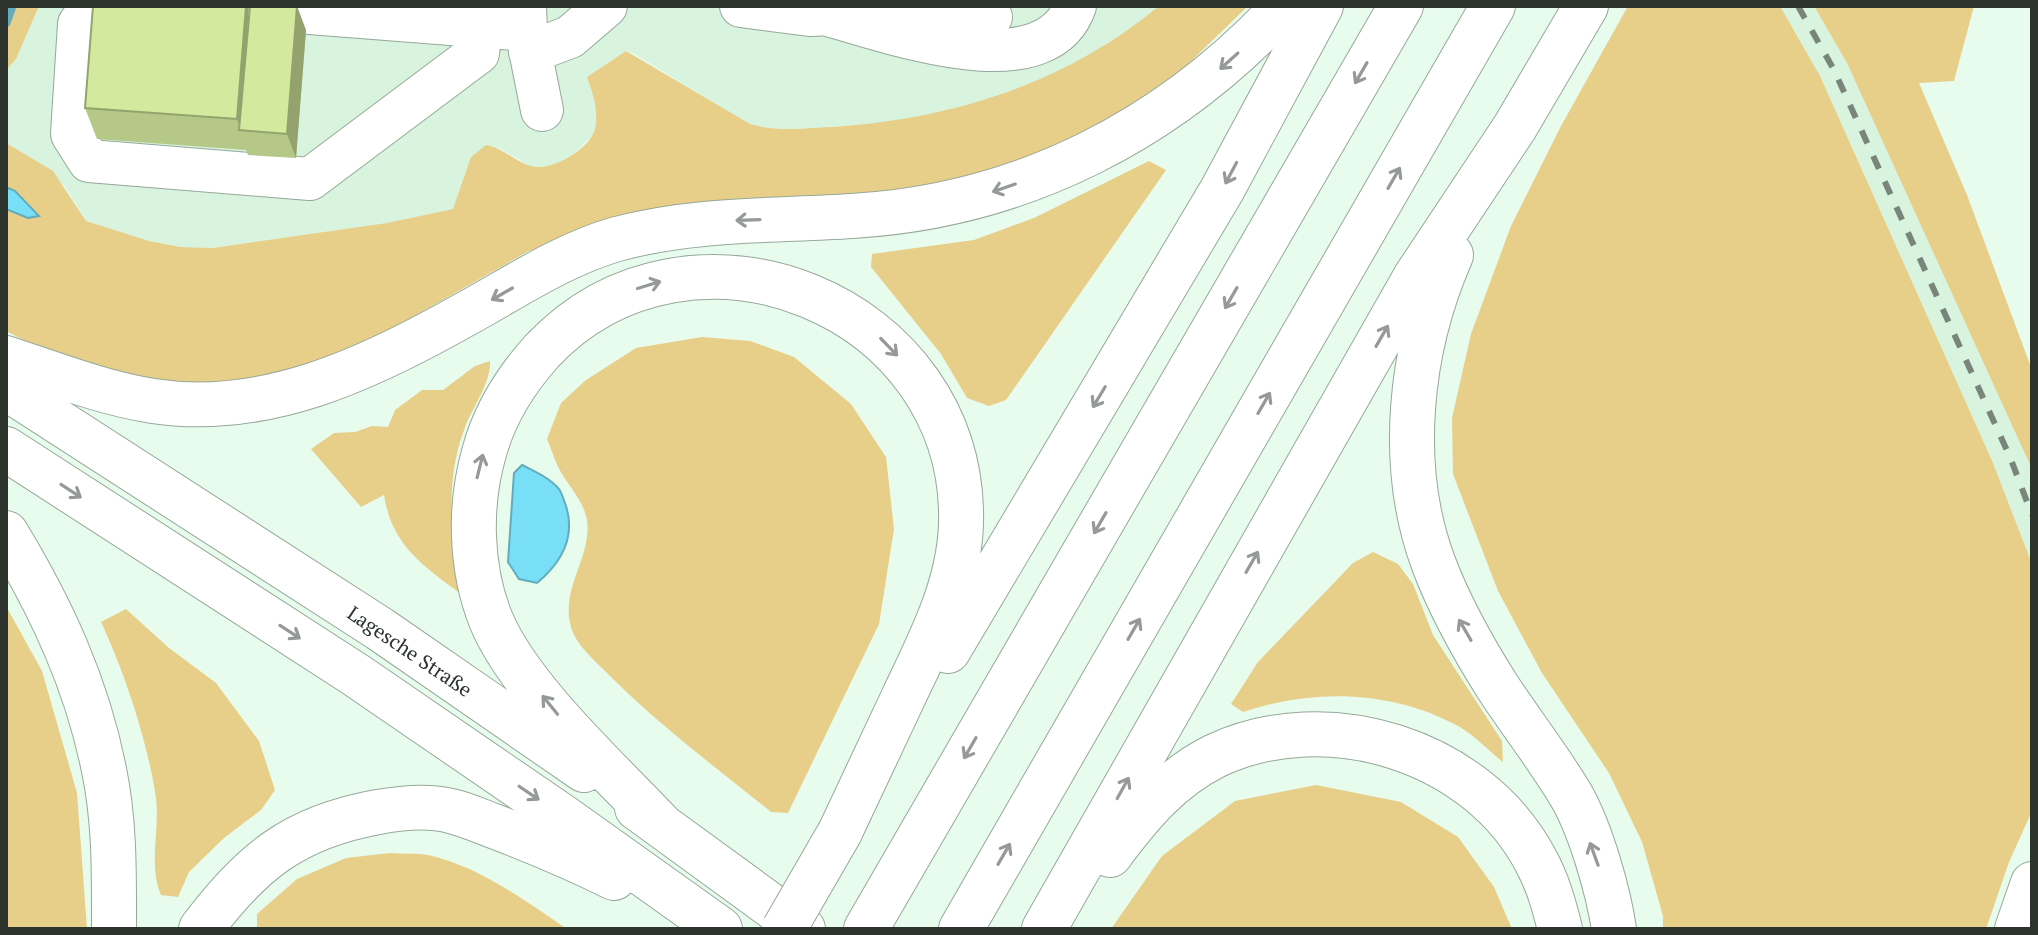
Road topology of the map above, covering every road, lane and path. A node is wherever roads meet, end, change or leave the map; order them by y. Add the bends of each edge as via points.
1 (92, 6) edge
2 (218, 6) edge
3 (606, 6) edge
4 (741, 6) edge
5 (1075, 6) edge
6 (1284, 6) edge
7 (1321, 6) edge
8 (1401, 6) edge
9 (1493, 6) edge
10 (1586, 6) edge
11 (828, 15) junction
12 (991, 17) dead end
13 (481, 27) junction
14 (527, 29) edge
15 (542, 110) dead end
16 (1491, 165) junction
17 (6, 358) edge
18 (6, 388) edge
19 (6, 449) edge
20 (6, 533) edge
21 (660, 824) junction
22 (840, 832) junction
23 (2032, 883) edge
24 (963, 925) edge
25 (114, 929) edge
26 (201, 929) edge
27 (712, 929) edge
28 (720, 929) edge
29 (784, 929) edge
30 (803, 929) edge
31 (866, 929) edge
32 (1044, 929) edge
33 (1052, 929) edge
34 (1560, 929) edge
35 (1614, 929) edge
36 (2016, 929) edge

1 - 13 street via 79,24 72,134 89,161 310,179 478,53
2 - 13 street
3 - 14 street via 570,37
4 - 11 street
5 - 11 street via 1069,22 1042,43 1005,51 930,42
6 -> 17 highway via 1214,74 1163,113 1043,174 979,197 919,210 736,220 615,240 553,264 404,347 298,391 199,404 153,401
7 -> 22 highway via 1222,190
8 -> 31 highway
24 -> 9 highway
10 - 16 highway
11 - 12 street via 906,11
13 - 14 street
14 - 15 street
32 -> 16 highway via 1416,276
35 -> 16 highway via 1596,858 1573,799 1458,617 1432,562 1420,514 1412,414 1418,365 1448,262
18 - 21 highway, Lagesche Straße via 380,629
19 -> 28 highway via 356,675
20 - 25 highway via 66,642 88,706 113,841
21 -> 22 highway via 514,662 491,620 473,528 477,477 488,436 507,398 559,334 624,292 707,276 751,278 836,306 876,334 909,368 949,439 961,524 942,617
21 - 30 highway, Lagesche Straße
22 - 29 highway, bridge
23 - 36 street
26 - 27 highway via 260,862 298,836 345,818 399,808 449,810 532,840
33 - 34 highway via 1141,814 1174,783 1215,757 1301,734 1349,735 1400,748 1443,767 1481,794 1535,858 1553,897

